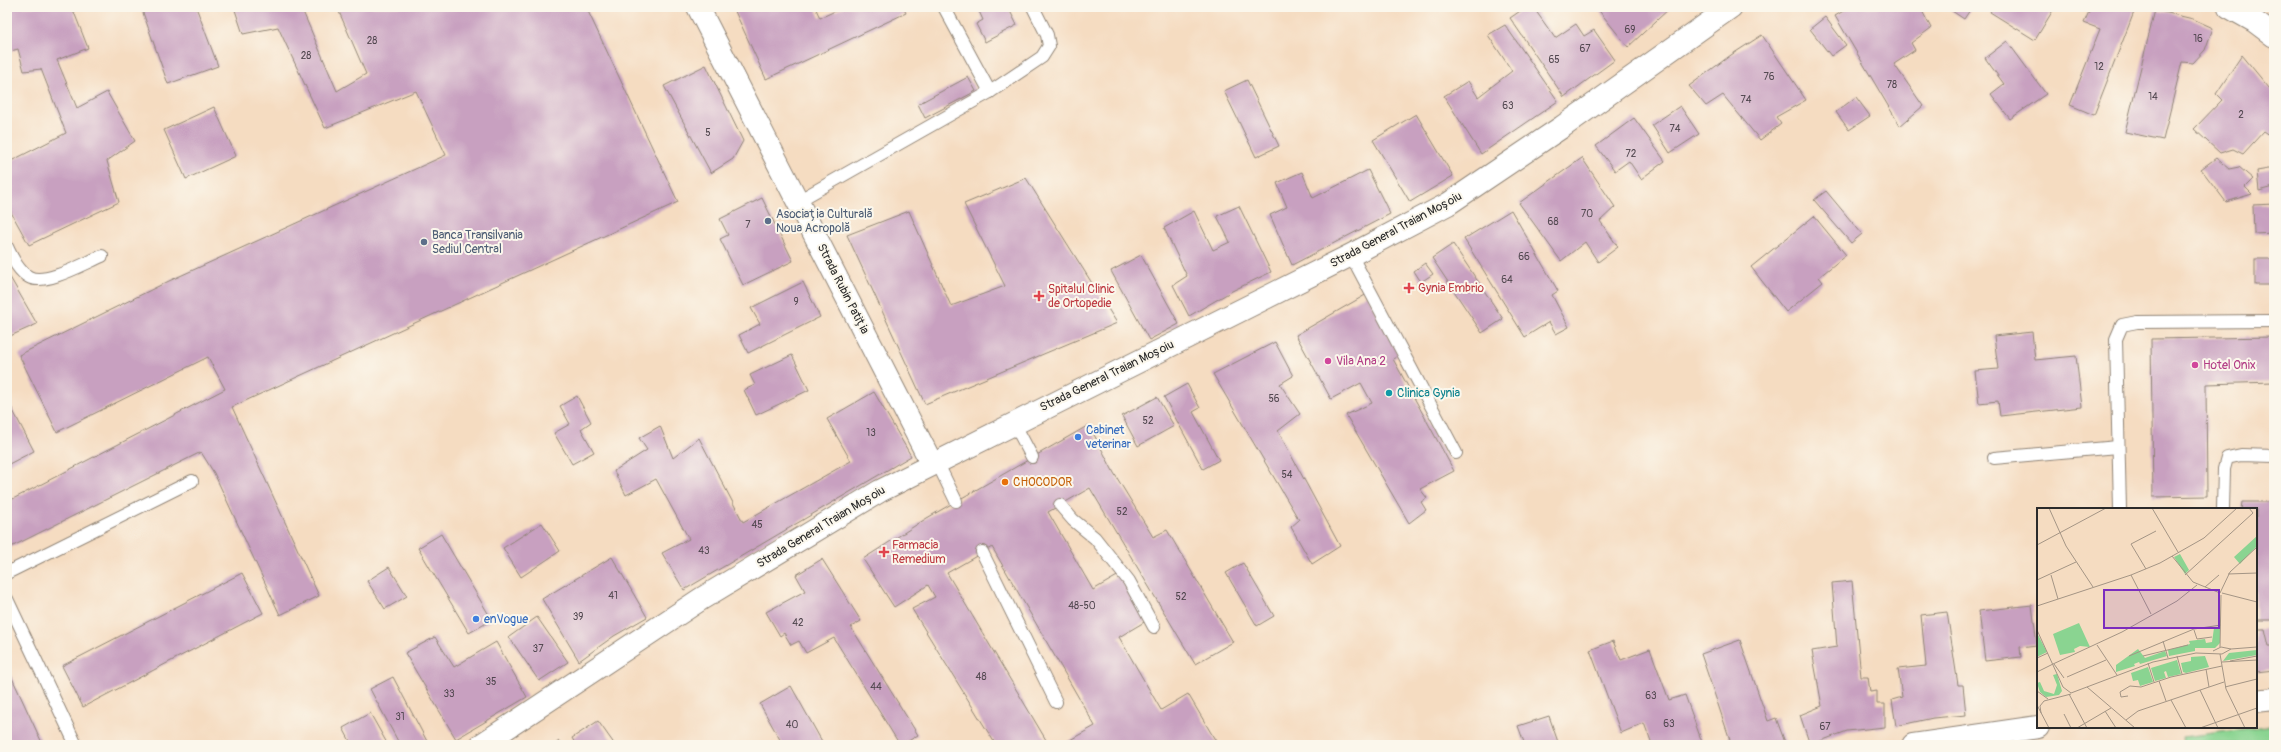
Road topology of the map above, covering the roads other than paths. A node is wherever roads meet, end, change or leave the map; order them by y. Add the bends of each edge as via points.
1 (698, 7) edge
2 (944, 7) edge
3 (1033, 7) edge
4 (1732, 7) edge
5 (2229, 7) edge
6 (2274, 36) edge
7 (990, 92) junction
8 (798, 201) junction
9 (7, 247) edge
10 (1351, 255) junction
11 (102, 256) dead end
12 (2274, 321) edge
13 (1014, 423) junction
14 (2118, 447) junction
15 (1456, 453) dead end
16 (2274, 456) edge
17 (1032, 457) dead end
18 (1994, 458) dead end
19 (935, 463) junction
20 (192, 481) dead end
21 (956, 501) dead end
22 (1060, 505) dead end
23 (2120, 508) edge
24 (2223, 508) edge
25 (982, 552) dead end
26 (7, 573) edge
27 (7, 599) edge
28 (1154, 627) dead end
29 (2274, 699) edge
30 (2257, 701) edge
31 (1056, 702) dead end
32 (2037, 727) edge
33 (76, 745) edge
34 (481, 745) edge
35 (1913, 745) edge

1 - 8 street, Strada Rubin Patiția
2 - 7 lane
3 - 7 lane via 1047,35 1049,46 1042,57
4 - 10 street, Strada General Traian Moșoiu via 1448,204
5 - 6 street
7 - 8 lane
8 - 19 street, Strada Rubin Patiția
9 - 11 lane via 17,266 29,277 48,278
10 - 13 street, Strada General Traian Moșoiu
10 - 15 lane
12 - 14 lane via 2138,322 2122,326 2116,339
13 - 17 lane
13 - 19 street, Strada General Traian Moșoiu
14 - 18 lane
14 - 23 lane
16 - 24 lane via 2240,455 2227,458 2224,469
19 - 21 lane
19 - 34 street, Strada General Traian Moșoiu via 880,491 701,599
20 - 26 lane
22 - 28 lane via 1095,538 1129,581
25 - 31 lane
27 - 33 lane
29 - 30 street
32 - 35 street

